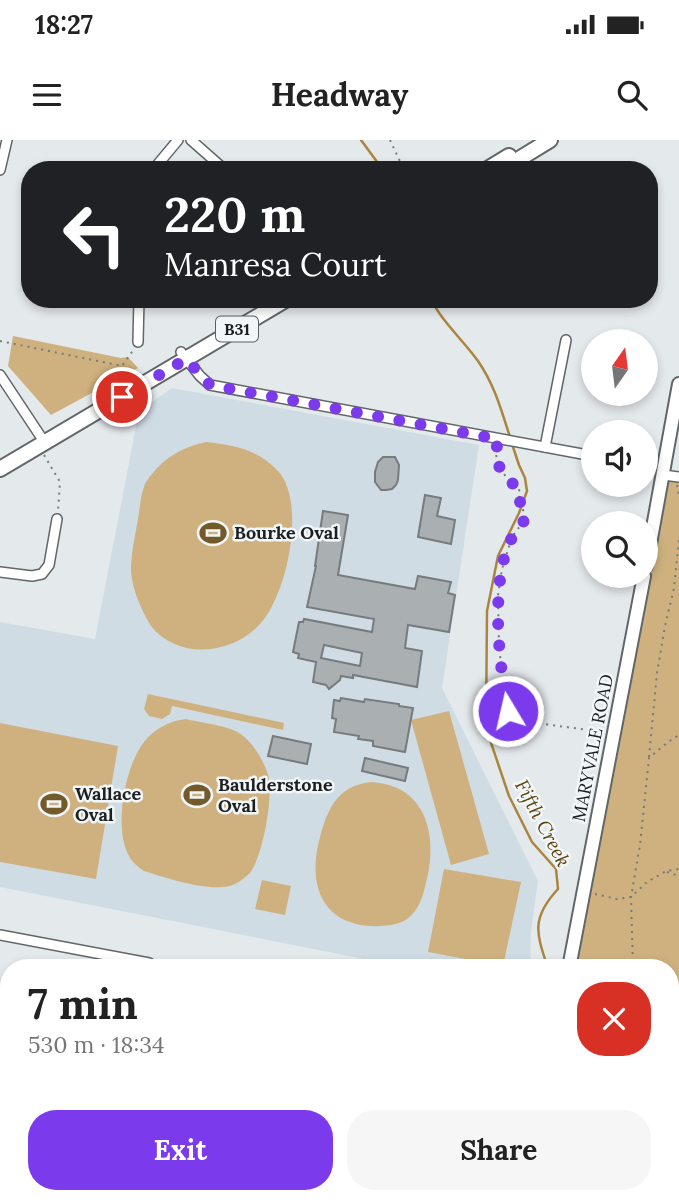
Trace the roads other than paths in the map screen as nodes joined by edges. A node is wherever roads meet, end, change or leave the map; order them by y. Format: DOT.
graph roads {
  1 [pos="7,140"];
  2 [pos="178,140"];
  3 [pos="191,140"];
  4 [pos="534,140"];
  5 [pos="550,140"];
  6 [pos="159,161"];
  7 [pos="215,161"];
  8 [pos="500,161"];
  9 [pos="516,161"];
  10 [pos="0,170"];
  11 [pos="139,308"];
  12 [pos="255,308"];
  13 [pos="271,308"];
  14 [pos="566,340"];
  15 [pos="138,342"];
  16 [pos="183,356"];
  17 [pos="0,375"];
  18 [pos="679,384"];
  19 [pos="41,441"];
  20 [pos="545,447"];
  21 [pos="581,454"];
  22 [pos="0,460"];
  23 [pos="0,469"];
  24 [pos="663,475"];
  25 [pos="679,477"];
  26 [pos="656,511"];
  27 [pos="57,519"];
  28 [pos="0,572"];
  29 [pos="642,588"];
  30 [pos="0,935"];
  31 [pos="123,959"];
  32 [pos="571,959"];
  1 -- 10 [label="street"];
  2 -- 6 [label="street"];
  3 -- 7 [label="street"];
  4 -- 8 [label="main road"];
  5 -- 9 [label="main road"];
  11 -- 15 [label="street"];
  12 -- 16 [label="main road, B31"];
  13 -- 16 [label="main road, B31"];
  14 -- 20 [label="street"];
  16 -- 19 [label="main road, B31"];
  16 -- 20 [label="street"];
  17 -- 19 [label="street"];
  18 -- 24 [label="main road"];
  19 -- 22 [label="main road, B31"];
  19 -- 23 [label="main road, B31"];
  20 -- 21 [label="street"];
  24 -- 25 [label="street"];
  24 -- 26 [label="main road"];
  27 -- 28 [label="street"];
  29 -- 32 [label="main road, MARYVALE ROAD"];
  30 -- 31 [label="street"];
}
